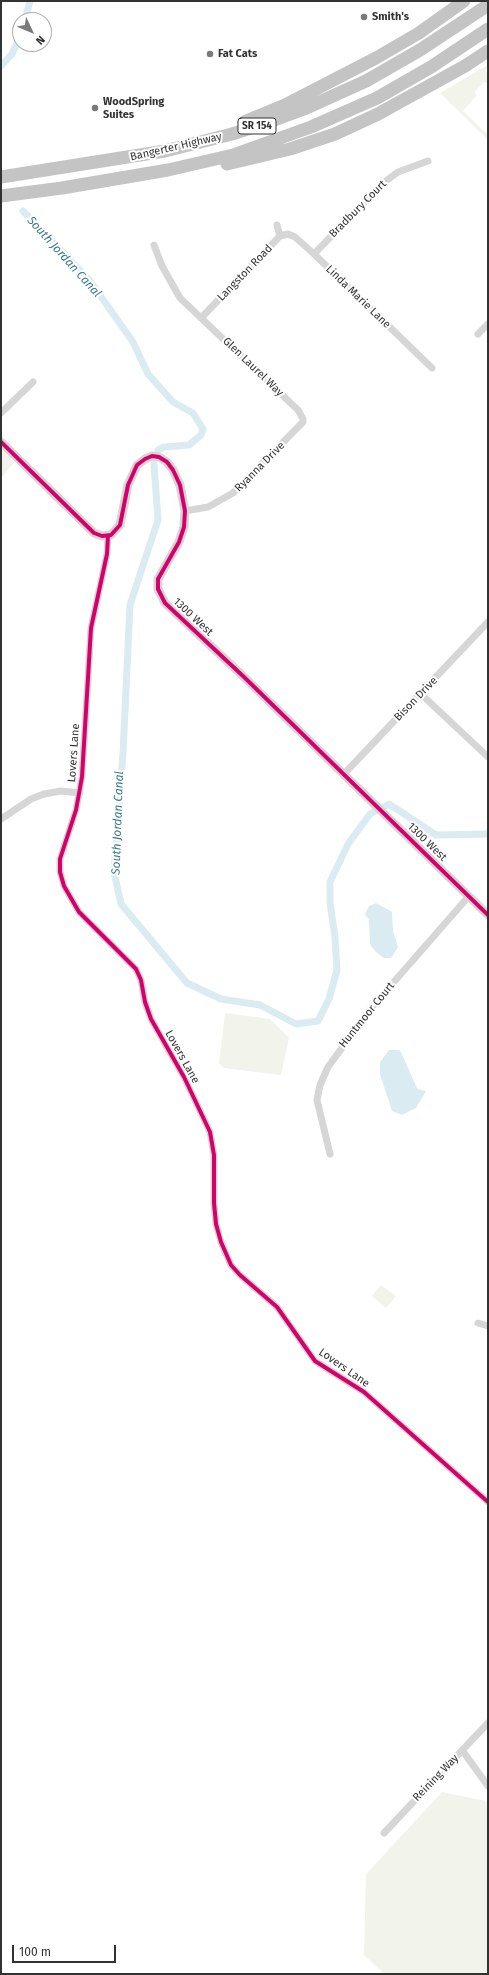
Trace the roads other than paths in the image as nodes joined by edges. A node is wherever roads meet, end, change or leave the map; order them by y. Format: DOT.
graph roads {
  1 [pos="464,1"];
  2 [pos="488,5"];
  3 [pos="488,29"];
  4 [pos="488,51"];
  5 [pos="165,151"];
  6 [pos="428,161"];
  7 [pos="1,177"];
  8 [pos="62,188"];
  9 [pos="1,196"];
  10 [pos="277,225"];
  11 [pos="280,236"];
  12 [pos="154,245"];
  13 [pos="314,254"];
  14 [pos="201,318"];
  15 [pos="488,324"];
  16 [pos="478,334"];
  17 [pos="432,368"];
  18 [pos="32,382"];
  19 [pos="1,413"];
  20 [pos="303,419"];
  21 [pos="1,442"];
  22 [pos="185,511"];
  23 [pos="108,536"];
  24 [pos="488,622"];
  25 [pos="421,694"];
  26 [pos="488,757"];
  27 [pos="344,774"];
  28 [pos="80,793"];
  29 [pos="1,819"];
  30 [pos="469,896"];
  31 [pos="488,915"];
  32 [pos="330,1154"];
  33 [pos="478,1323"];
  34 [pos="488,1326"];
  35 [pos="488,1502"];
  36 [pos="488,1723"];
  37 [pos="462,1750"];
  38 [pos="488,1786"];
  39 [pos="384,1833"];
  1 -- 5 [label="highway"];
  2 -- 5 [label="highway, Bangerter Highway / SR 154"];
  3 -- 8 [label="highway, Bangerter Highway / SR 154"];
  4 -- 8 [label="highway"];
  5 -- 7 [label="highway, Bangerter Highway / SR 154"];
  6 -- 13 [label="street, Bradbury Court"];
  8 -- 9 [label="highway, Bangerter Highway / SR 154"];
  10 -- 11 [label="street, Langston Road"];
  11 -- 13 [label="street, Linda Marie Lane"];
  11 -- 14 [label="street, Langston Road"];
  12 -- 14 [label="street, Glen Laurel Way"];
  13 -- 17 [label="street, Linda Marie Lane"];
  14 -- 20 [label="street, Glen Laurel Way"];
  15 -- 16 [label="street"];
  18 -- 19 [label="street"];
  20 -- 22 [label="street, Ryanna Drive"];
  21 -- 23 [label="street"];
  22 -- 23 [label="street, 1300 West"];
  22 -- 27 [label="street, 1300 West"];
  23 -- 28 [label="street, Lovers Lane"];
  24 -- 25 [label="street, Bison Drive"];
  25 -- 26 [label="street"];
  25 -- 27 [label="street, Bison Drive"];
  27 -- 30 [label="street, 1300 West"];
  28 -- 29 [label="street"];
  28 -- 35 [label="street, Lovers Lane"];
  30 -- 31 [label="street, 1300 West"];
  30 -- 32 [label="street, Huntmoor Court"];
  33 -- 34 [label="street"];
  36 -- 37 [label="street, Reining Way"];
  37 -- 38 [label="street"];
  37 -- 39 [label="street, Reining Way"];
}
